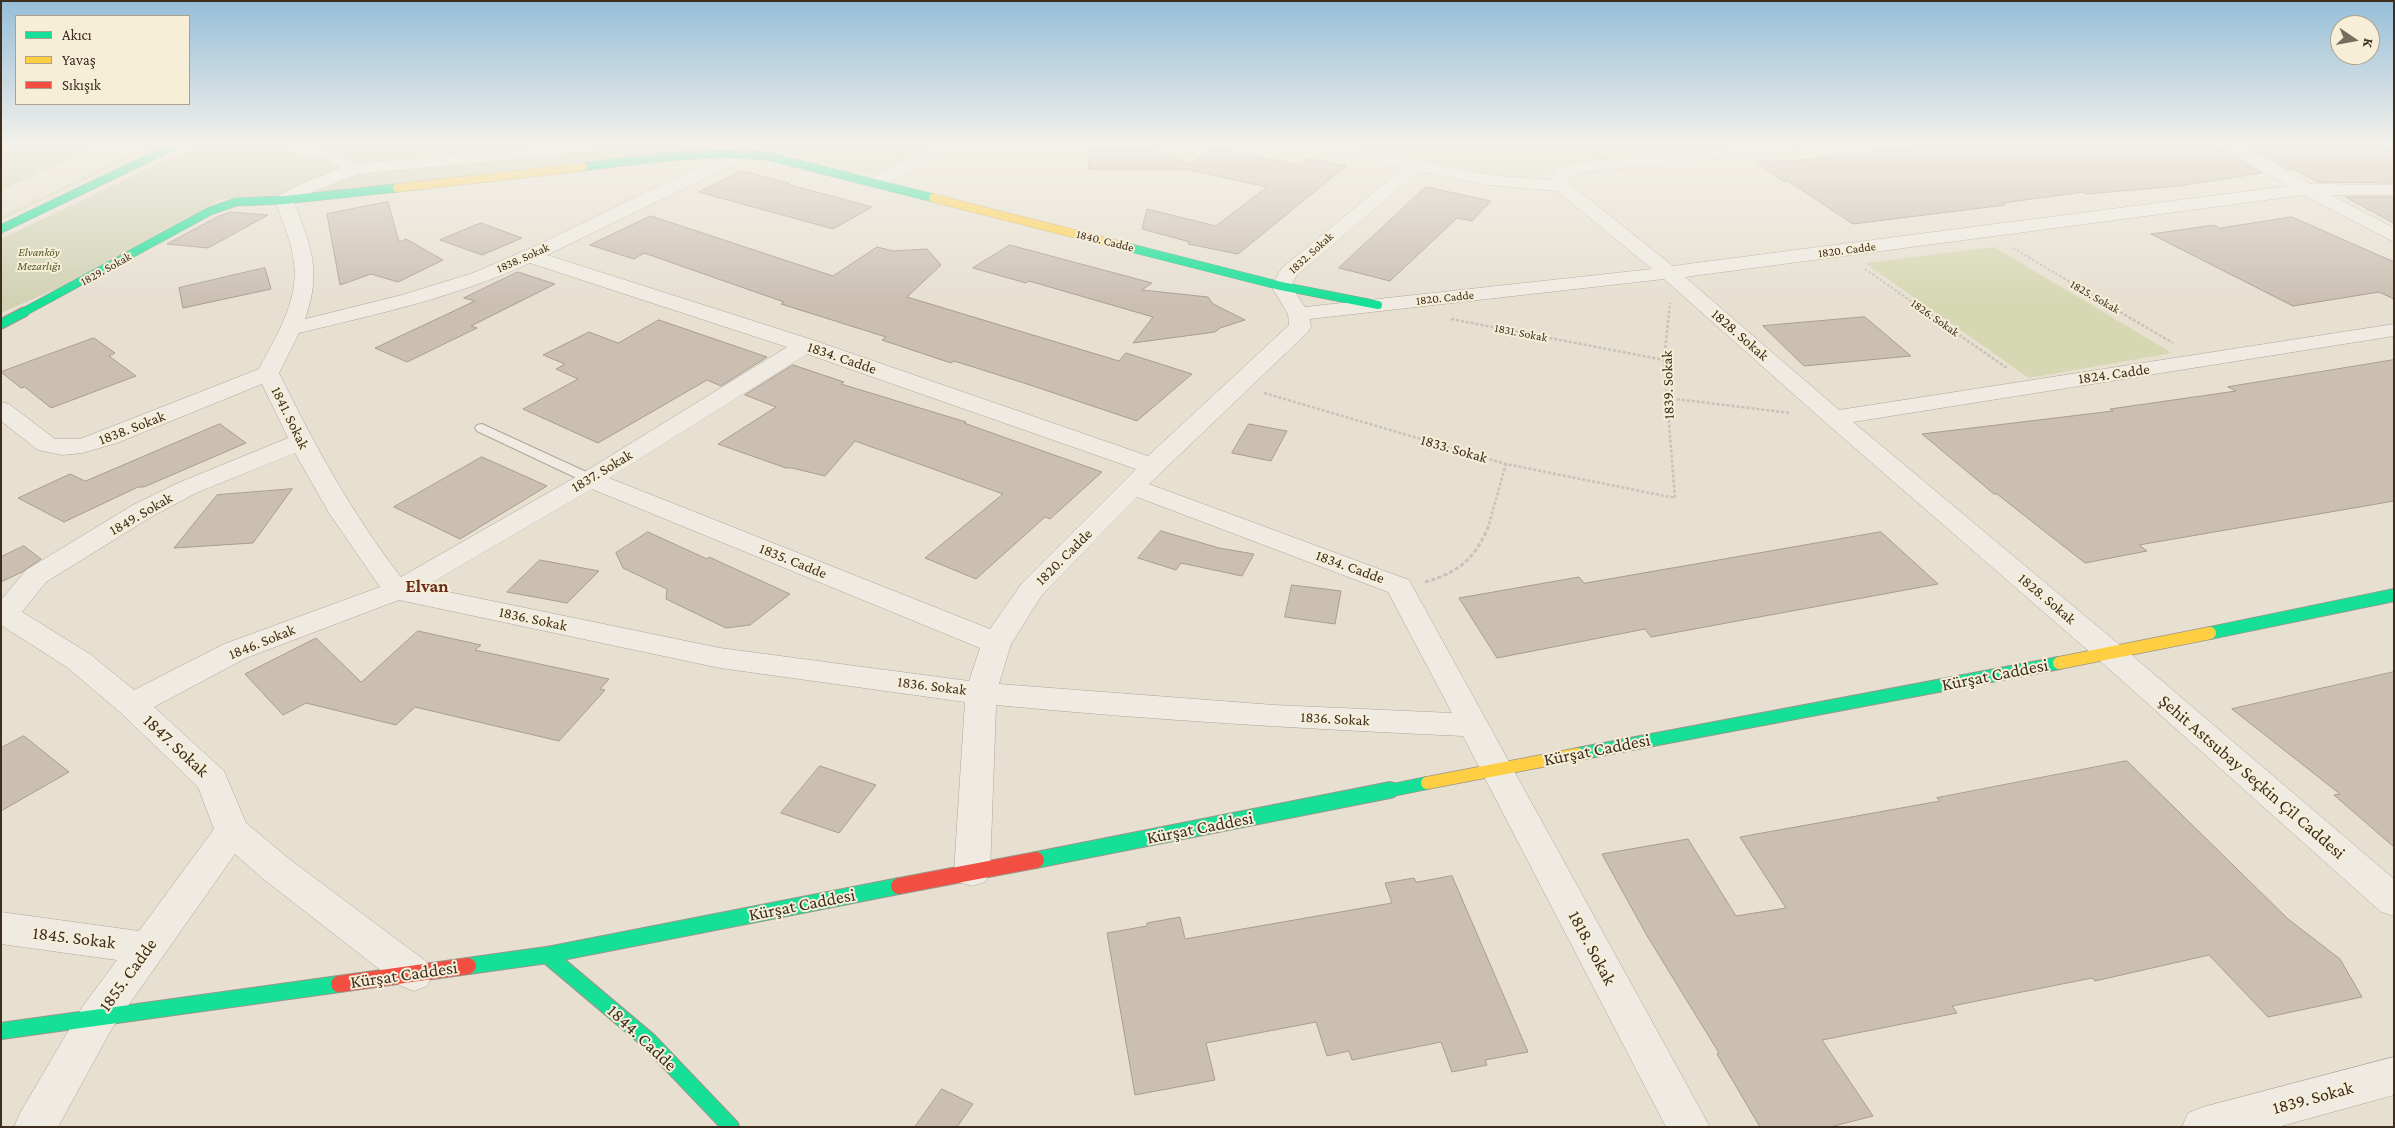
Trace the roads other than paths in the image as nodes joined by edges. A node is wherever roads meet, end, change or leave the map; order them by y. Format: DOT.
graph roads {
  1 [pos="68,197"];
  2 [pos="291,197"];
  3 [pos="315,197"];
  4 [pos="653,197"];
  5 [pos="930,197"];
  6 [pos="1378,197"];
  7 [pos="1575,197"];
  8 [pos="2249,197"];
  9 [pos="2320,197"];
  10 [pos="284,200"];
  11 [pos="210,211"];
  12 [pos="1,229"];
  13 [pos="2394,236"];
  14 [pos="530,256"];
  15 [pos="1669,273"];
  16 [pos="1281,286"];
  17 [pos="1378,305"];
  18 [pos="1299,314"];
  19 [pos="1,324"];
  20 [pos="290,329"];
  21 [pos="2394,330"];
  22 [pos="805,345"];
  23 [pos="268,372"];
  24 [pos="1,409"];
  25 [pos="1834,418"];
  26 [pos="482,428"];
  27 [pos="300,442"];
  28 [pos="1152,466"];
  29 [pos="590,479"];
  30 [pos="1134,487"];
  31 [pos="396,591"];
  32 [pos="2394,595"];
  33 [pos="3,614"];
  34 [pos="996,643"];
  35 [pos="2110,653"];
  36 [pos="981,693"];
  37 [pos="132,705"];
  38 [pos="1474,725"];
  39 [pos="1496,770"];
  40 [pos="232,831"];
  41 [pos="972,872"];
  42 [pos="2394,902"];
  43 [pos="1,928"];
  44 [pos="147,948"];
  45 [pos="547,956"];
  46 [pos="414,974"];
  47 [pos="97,1018"];
  48 [pos="1,1031"];
  49 [pos="2394,1076"];
  50 [pos="35,1127"];
  51 [pos="731,1127"];
  52 [pos="1689,1127"];
  53 [pos="2203,1127"];
  1 -- 12 [label="street"];
  2 -- 10 [label="street"];
  3 -- 10 [label="street, 1840. Cadde"];
  4 -- 14 [label="street, 1838. Sokak"];
  5 -- 16 [label="street, 1840. Cadde"];
  6 -- 16 [label="street, 1832. Sokak"];
  7 -- 15 [label="street, 1828. Sokak"];
  8 -- 15 [label="street, 1820. Cadde"];
  9 -- 13 [label="street"];
  10 -- 11 [label="street, 1840. Cadde"];
  10 -- 20 [label="street, 1841. Sokak"];
  11 -- 19 [label="street, 1829. Sokak"];
  14 -- 20 [label="street, 1838. Sokak"];
  14 -- 22 [label="street, 1834. Cadde"];
  15 -- 17 [label="street, 1820. Cadde"];
  15 -- 25 [label="street, 1828. Sokak"];
  16 -- 17 [label="street, 1840. Cadde"];
  16 -- 18 [label="street"];
  17 -- 18 [label="street, 1820. Cadde"];
  18 -- 28 [label="street, 1820. Cadde"];
  20 -- 23 [label="street, 1841. Sokak"];
  21 -- 25 [label="street, 1824. Cadde"];
  22 -- 28 [label="street, 1834. Cadde"];
  22 -- 29 [label="street, 1837. Sokak"];
  23 -- 24 [label="street, 1838. Sokak"];
  23 -- 27 [label="street, 1841. Sokak"];
  25 -- 35 [label="street, 1828. Sokak"];
  26 -- 29 [label="lane"];
  27 -- 31 [label="street, 1841. Sokak"];
  27 -- 33 [label="street, 1849. Sokak"];
  28 -- 30 [label="street, 1820. Cadde"];
  29 -- 31 [label="street, 1837. Sokak"];
  29 -- 34 [label="street, 1835. Cadde"];
  30 -- 34 [label="street, 1820. Cadde"];
  30 -- 38 [label="street, 1834. Cadde"];
  31 -- 36 [label="street, 1836. Sokak"];
  31 -- 37 [label="street, 1846. Sokak"];
  32 -- 35 [label="street, Kürşat Caddesi"];
  33 -- 37 [label="street, 1847. Sokak"];
  34 -- 36 [label="street, 1820. Cadde"];
  35 -- 39 [label="street, Kürşat Caddesi"];
  35 -- 42 [label="street, Şehit Astsubay Seçkin Çil Caddesi"];
  36 -- 38 [label="street, 1836. Sokak"];
  36 -- 41 [label="street, 1820. Cadde"];
  37 -- 40 [label="street, 1847. Sokak"];
  38 -- 39 [label="street, 1834. Cadde"];
  39 -- 41 [label="street, Kürşat Caddesi"];
  39 -- 52 [label="street, 1818. Sokak"];
  40 -- 44 [label="street, 1855. Cadde"];
  40 -- 46 [label="street, 1847. Sokak"];
  41 -- 45 [label="street, Kürşat Caddesi"];
  43 -- 44 [label="street, 1845. Sokak"];
  44 -- 47 [label="street, 1855. Cadde"];
  45 -- 46 [label="street, Kürşat Caddesi"];
  45 -- 51 [label="street, 1844. Cadde"];
  46 -- 47 [label="street, Kürşat Caddesi"];
  47 -- 48 [label="street, Kürşat Caddesi"];
  47 -- 50 [label="street, 1855. Cadde"];
  49 -- 53 [label="street, 1839. Sokak"];
}
